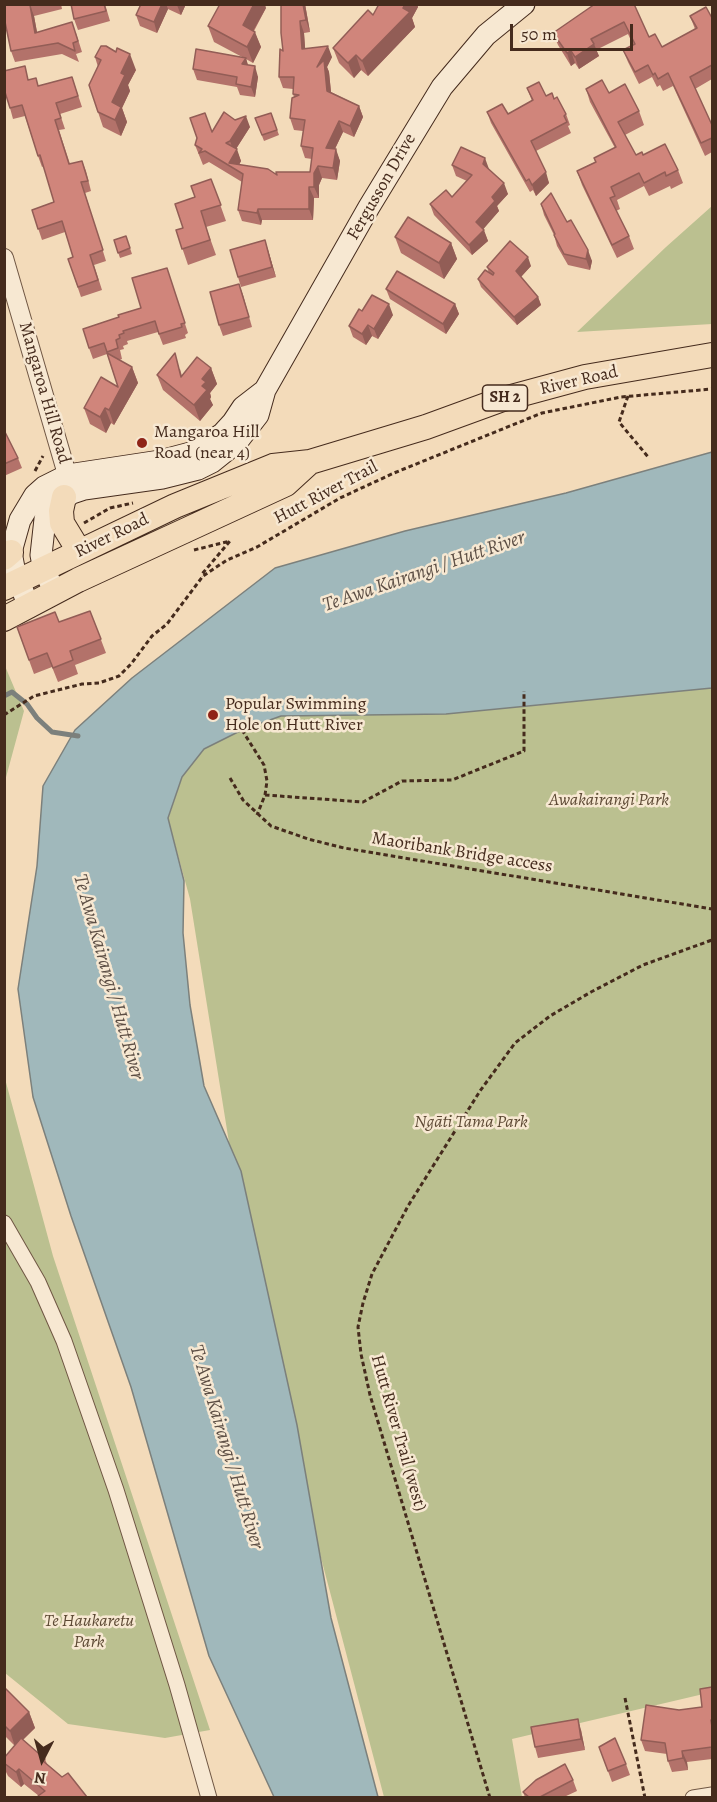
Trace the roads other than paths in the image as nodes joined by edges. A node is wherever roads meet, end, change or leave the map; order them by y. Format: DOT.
graph roads {
  1 [pos="524,4"];
  2 [pos="4,258"];
  3 [pos="712,355"];
  4 [pos="310,462"];
  5 [pos="68,488"];
  6 [pos="79,551"];
  7 [pos="8,555"];
  8 [pos="44,570"];
  9 [pos="11,585"];
  10 [pos="55,592"];
  11 [pos="29,607"];
  12 [pos="4,619"];
  13 [pos="4,1223"];
  14 [pos="712,1795"];
  15 [pos="209,1797"];
  16 [pos="693,1797"];
  1 -- 5 [label="main road, Fergusson Drive"];
  2 -- 5 [label="street, Mangaroa Hill Road"];
  3 -- 4 [label="highway, River Road / SH 2"];
  4 -- 6 [label="highway, River Road / SH 2"];
  4 -- 10 [label="highway, River Road / SH 2"];
  5 -- 6 [label="highway"];
  5 -- 7 [label="main road, Fergusson Drive"];
  5 -- 8 [label="main road"];
  6 -- 8 [label="highway, River Road / SH 2"];
  7 -- 9 [label="main road, Fergusson Drive"];
  8 -- 9 [label="highway, River Road / SH 2"];
  8 -- 10 [label="main road"];
  9 -- 11 [label="main road, Fergusson Drive"];
  10 -- 11 [label="highway, SH 2"];
  11 -- 12 [label="highway, SH 2"];
  13 -- 15 [label="street"];
  14 -- 16 [label="street"];
}
